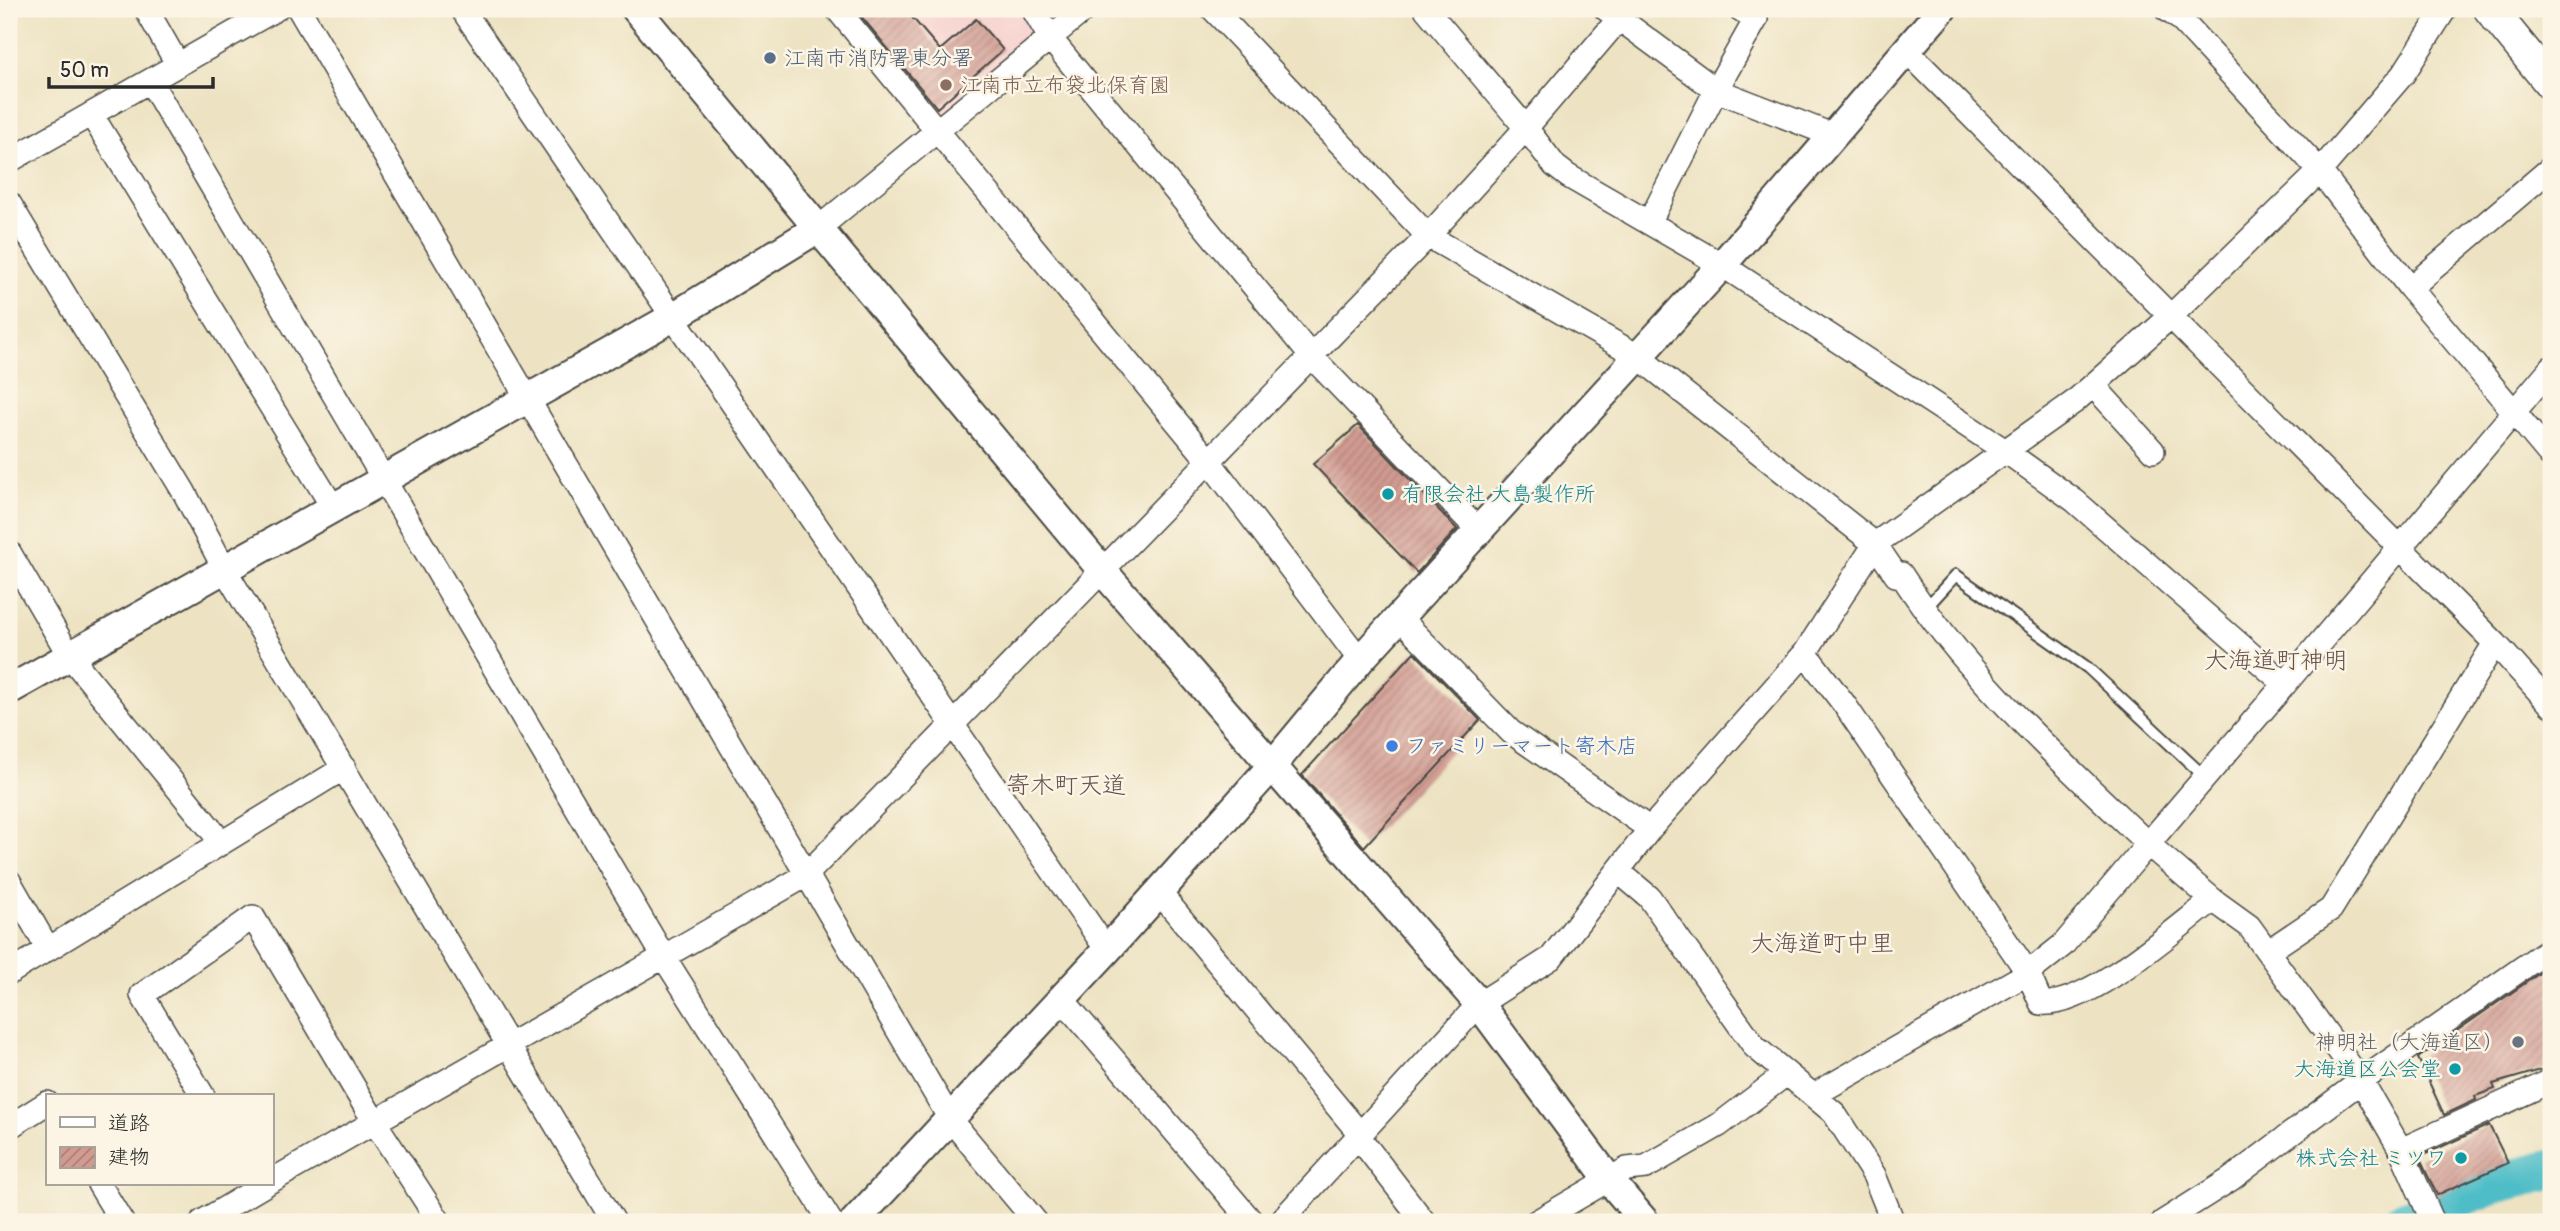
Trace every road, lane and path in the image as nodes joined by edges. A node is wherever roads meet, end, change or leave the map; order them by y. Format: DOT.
graph roads {
  1 [pos="146,9"];
  2 [pos="276,9"];
  3 [pos="299,9"];
  4 [pos="462,9"];
  5 [pos="636,9"];
  6 [pos="837,9"];
  7 [pos="1033,9"];
  8 [pos="1085,9"];
  9 [pos="1213,9"];
  10 [pos="1426,9"];
  11 [pos="1740,9"];
  12 [pos="1942,9"];
  13 [pos="2445,9"];
  14 [pos="2490,9"];
  15 [pos="2178,12"];
  16 [pos="1612,15"];
  17 [pos="1050,38"];
  18 [pos="1908,52"];
  19 [pos="178,65"];
  20 [pos="150,81"];
  21 [pos="2551,84"];
  22 [pos="1716,90"];
  23 [pos="91,114"];
  24 [pos="1526,128"];
  25 [pos="937,132"];
  26 [pos="1832,135"];
  27 [pos="9,161"];
  28 [pos="2551,168"];
  29 [pos="2319,171"];
  30 [pos="9,203"];
  31 [pos="1649,223"];
  32 [pos="820,227"];
  33 [pos="1428,236"];
  34 [pos="1722,265"];
  35 [pos="2410,288"];
  36 [pos="673,317"];
  37 [pos="2170,317"];
  38 [pos="1636,355"];
  39 [pos="1311,356"];
  40 [pos="2551,368"];
  41 [pos="2093,385"];
  42 [pos="526,400"];
  43 [pos="2512,413"];
  44 [pos="2004,450"];
  45 [pos="2153,451"];
  46 [pos="2551,456"];
  47 [pos="1209,461"];
  48 [pos="384,481"];
  49 [pos="334,509"];
  50 [pos="1480,532"];
  51 [pos="1875,544"];
  52 [pos="2400,547"];
  53 [pos="9,552"];
  54 [pos="1101,569"];
  55 [pos="225,570"];
  56 [pos="1924,610"];
  57 [pos="1400,618"];
  58 [pos="2495,643"];
  59 [pos="1805,653"];
  60 [pos="69,655"];
  61 [pos="1360,660"];
  62 [pos="2285,684"];
  63 [pos="9,690"];
  64 [pos="2551,705"];
  65 [pos="953,724"];
  66 [pos="1271,767"];
  67 [pos="344,768"];
  68 [pos="2204,776"];
  69 [pos="1650,830"];
  70 [pos="222,842"];
  71 [pos="2148,844"];
  72 [pos="1618,871"];
  73 [pos="805,876"];
  74 [pos="9,881"];
  75 [pos="1159,892"];
  76 [pos="2213,900"];
  77 [pos="2551,948"];
  78 [pos="48,949"];
  79 [pos="1107,950"];
  80 [pos="2270,950"];
  81 [pos="665,959"];
  82 [pos="9,973"];
  83 [pos="2028,973"];
  84 [pos="1062,999"];
  85 [pos="1479,1004"];
  86 [pos="508,1044"];
  87 [pos="1786,1074"];
  88 [pos="2361,1081"];
  89 [pos="2551,1081"];
  90 [pos="202,1094"];
  91 [pos="1814,1095"];
  92 [pos="46,1104"];
  93 [pos="950,1119"];
  94 [pos="374,1121"];
  95 [pos="9,1127"];
  96 [pos="1359,1135"];
  97 [pos="2401,1150"];
  98 [pos="273,1178"];
  99 [pos="1610,1181"];
  100 [pos="100,1186"];
  101 [pos="260,1186"];
  102 [pos="122,1222"];
  103 [pos="202,1222"];
  104 [pos="435,1222"];
  105 [pos="614,1222"];
  106 [pos="831,1222"];
  107 [pos="854,1222"];
  108 [pos="1036,1222"];
  109 [pos="1252,1222"];
  110 [pos="1280,1222"];
  111 [pos="1424,1222"];
  112 [pos="1536,1222"];
  113 [pos="1644,1222"];
  114 [pos="1893,1222"];
  115 [pos="2163,1222"];
  116 [pos="2433,1222"];
  1 -- 19 [label="street"];
  2 -- 19 [label="street"];
  3 -- 42 [label="street"];
  4 -- 36 [label="street"];
  5 -- 32 [label="street"];
  6 -- 25 [label="street"];
  7 -- 17 [label="street"];
  8 -- 17 [label="street"];
  9 -- 33 [label="street"];
  10 -- 24 [label="street"];
  11 -- 22 [label="street"];
  12 -- 18 [label="street"];
  13 -- 29 [label="street"];
  14 -- 21 [label="main road"];
  15 -- 29 [label="street"];
  16 -- 22 [label="street"];
  16 -- 24 [label="street"];
  17 -- 25 [label="street"];
  17 -- 39 [label="street"];
  18 -- 26 [label="street"];
  18 -- 37 [label="street"];
  19 -- 20 [label="street"];
  20 -- 23 [label="street"];
  20 -- 48 [label="street"];
  22 -- 26 [label="street"];
  22 -- 31 [label="street"];
  23 -- 27 [label="street"];
  23 -- 49 [label="street"];
  24 -- 31 [label="street"];
  24 -- 33 [label="street"];
  25 -- 32 [label="street"];
  25 -- 47 [label="street"];
  26 -- 34 [label="street"];
  28 -- 35 [label="street"];
  29 -- 35 [label="street"];
  29 -- 37 [label="street"];
  30 -- 55 [label="street"];
  31 -- 34 [label="street"];
  32 -- 36 [label="street"];
  32 -- 54 [label="street"];
  33 -- 38 [label="street"];
  33 -- 39 [label="street"];
  34 -- 38 [label="street"];
  34 -- 44 [label="street"];
  35 -- 43 [label="street"];
  36 -- 42 [label="street"];
  36 -- 65 [label="street"];
  37 -- 41 [label="street"];
  37 -- 52 [label="street"];
  38 -- 50 [label="street"];
  38 -- 51 [label="street"];
  39 -- 47 [label="street"];
  39 -- 50 [label="street"];
  40 -- 43 [label="street"];
  41 -- 44 [label="street"];
  41 -- 45 [label="street"];
  42 -- 48 [label="street"];
  42 -- 73 [label="street"];
  43 -- 46 [label="street"];
  43 -- 52 [label="street"];
  44 -- 51 [label="street"];
  44 -- 62 [label="street"];
  47 -- 54 [label="street"];
  47 -- 61 [label="street"];
  48 -- 49 [label="street"];
  48 -- 81 [label="street"];
  49 -- 55 [label="street"];
  50 -- 57 [label="street"];
  51 -- 56 [label="street"];
  51 -- 59 [label="street"];
  52 -- 58 [label="street"];
  52 -- 62 [label="street"];
  53 -- 60 [label="street"];
  54 -- 65 [label="street"];
  54 -- 66 [label="street"];
  55 -- 60 [label="street"];
  55 -- 67 [label="street"];
  56 -- 68 [label="lane"];
  56 -- 71 [label="street"];
  57 -- 61 [label="street"];
  57 -- 69 [label="street"];
  58 -- 64 [label="street"];
  58 -- 80 [label="street"];
  59 -- 69 [label="street"];
  59 -- 83 [label="street"];
  60 -- 63 [label="street"];
  60 -- 70 [label="street"];
  61 -- 66 [label="street"];
  62 -- 68 [label="street"];
  65 -- 73 [label="street"];
  65 -- 79 [label="street"];
  66 -- 75 [label="street"];
  66 -- 85 [label="street"];
  67 -- 70 [label="street"];
  67 -- 86 [label="street"];
  68 -- 71 [label="street"];
  69 -- 72 [label="street"];
  70 -- 78 [label="street"];
  71 -- 76 [label="street"];
  71 -- 83 [label="street"];
  72 -- 85 [label="street"];
  72 -- 87 [label="street"];
  73 -- 81 [label="street"];
  73 -- 93 [label="street"];
  74 -- 78 [label="street"];
  75 -- 79 [label="street"];
  75 -- 96 [label="street"];
  76 -- 80 [label="street"];
  76 -- 83 [label="street"];
  77 -- 88 [label="street"];
  78 -- 82 [label="street"];
  79 -- 84 [label="street"];
  80 -- 88 [label="street"];
  81 -- 86 [label="street"];
  81 -- 106 [label="street"];
  83 -- 91 [label="street"];
  84 -- 93 [label="street"];
  84 -- 109 [label="street"];
  85 -- 96 [label="street"];
  85 -- 99 [label="street"];
  86 -- 94 [label="street"];
  86 -- 105 [label="street"];
  87 -- 91 [label="street"];
  87 -- 99 [label="street"];
  88 -- 97 [label="street"];
  88 -- 115 [label="street"];
  89 -- 97 [label="street"];
  90 -- 94 [label="street"];
  91 -- 114 [label="street"];
  92 -- 95 [label="street"];
  93 -- 107 [label="street"];
  93 -- 108 [label="street"];
  94 -- 98 [label="street"];
  94 -- 104 [label="street"];
  96 -- 110 [label="street"];
  96 -- 111 [label="street"];
  97 -- 116 [label="street"];
  99 -- 112 [label="street"];
  99 -- 113 [label="street"];
  100 -- 102 [label="street"];
  101 -- 103 [label="street"];
}
